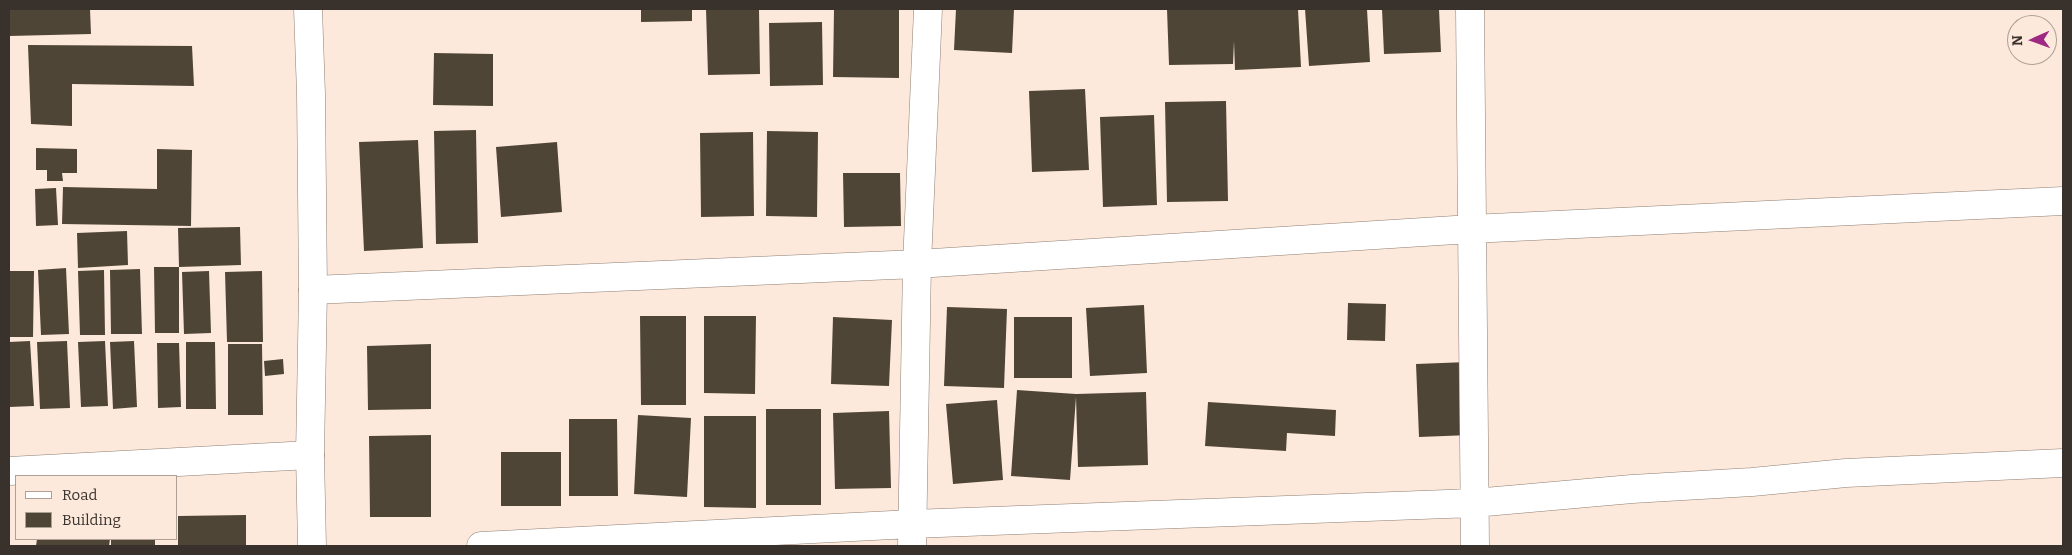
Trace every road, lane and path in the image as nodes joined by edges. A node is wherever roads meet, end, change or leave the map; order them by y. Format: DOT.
graph roads {
  1 [pos="308,9"];
  2 [pos="928,9"];
  3 [pos="1470,9"];
  4 [pos="2063,201"];
  5 [pos="1471,229"];
  6 [pos="917,264"];
  7 [pos="313,290"];
  8 [pos="310,455"];
  9 [pos="2063,463"];
  10 [pos="9,471"];
  11 [pos="1474,503"];
  12 [pos="912,535"];
  13 [pos="312,546"];
  14 [pos="481,546"];
  15 [pos="1475,546"];
  1 -- 7 [label="street"];
  2 -- 6 [label="street"];
  3 -- 5 [label="street"];
  4 -- 5 [label="street"];
  5 -- 6 [label="street"];
  5 -- 11 [label="street"];
  6 -- 7 [label="street"];
  6 -- 12 [label="street"];
  7 -- 8 [label="street"];
  8 -- 10 [label="street"];
  8 -- 13 [label="street"];
  9 -- 11 [label="street"];
  11 -- 12 [label="street"];
  11 -- 15 [label="street"];
  12 -- 14 [label="street"];
}
